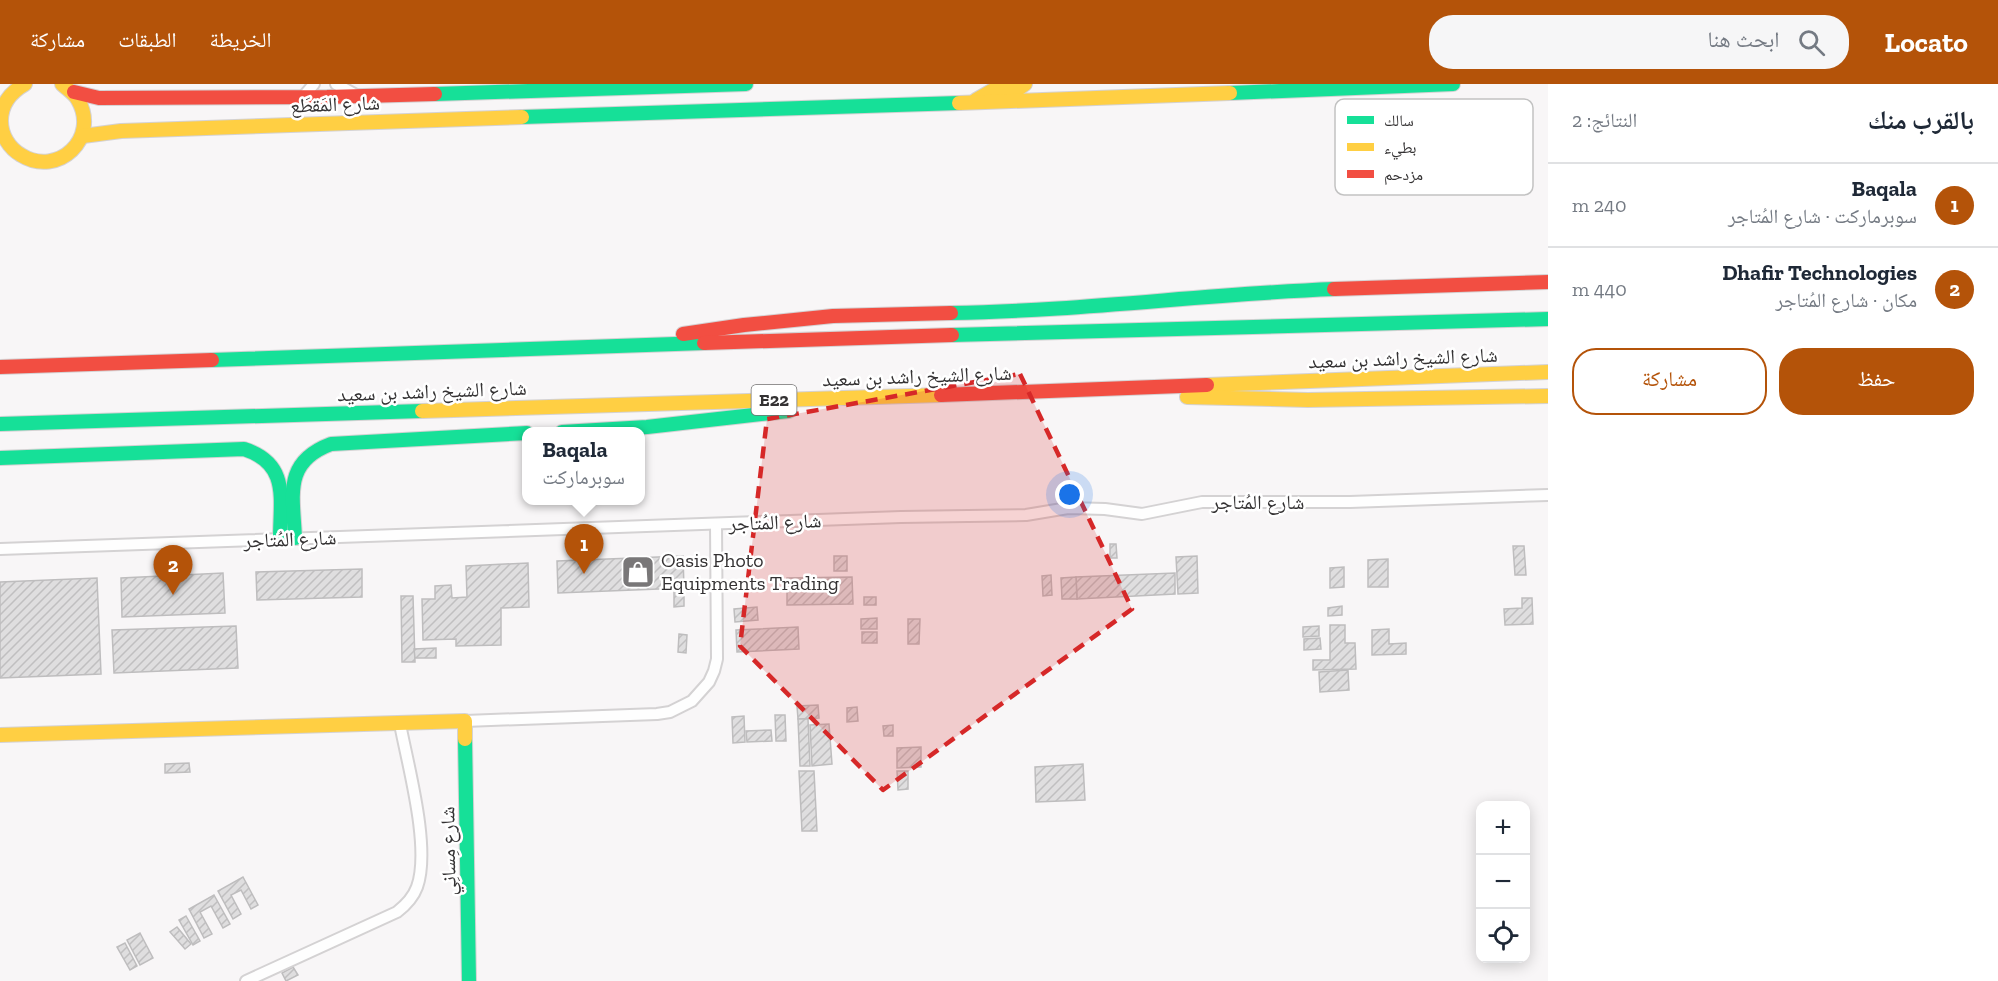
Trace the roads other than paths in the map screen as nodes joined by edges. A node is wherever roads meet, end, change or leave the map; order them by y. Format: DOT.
graph roads {
  1 [pos="314,84"];
  2 [pos="336,84"];
  3 [pos="737,84"];
  4 [pos="746,84"];
  5 [pos="1025,84"];
  6 [pos="1453,84"];
  7 [pos="22,85"];
  8 [pos="703,85"];
  9 [pos="68,88"];
  10 [pos="359,96"];
  11 [pos="4,98"];
  12 [pos="302,98"];
  13 [pos="973,101"];
  14 [pos="537,116"];
  15 [pos="83,135"];
  16 [pos="5,145"];
  17 [pos="1548,282"];
  18 [pos="1548,319"];
  19 [pos="624,346"];
  20 [pos="0,367"];
  21 [pos="1548,372"];
  22 [pos="977,393"];
  23 [pos="934,395"];
  24 [pos="1548,396"];
  25 [pos="0,424"];
  26 [pos="645,427"];
  27 [pos="522,433"];
  28 [pos="0,458"];
  29 [pos="1548,495"];
  30 [pos="716,524"];
  31 [pos="295,538"];
  32 [pos="280,539"];
  33 [pos="0,549"];
  34 [pos="465,721"];
  35 [pos="400,724"];
  36 [pos="0,735"];
  37 [pos="469,980"];
  38 [pos="246,981"];
  1 -- 12 [label="street"];
  2 -- 10 [label="street"];
  3 -- 4 [label="main road, شارع المَقطَع"];
  3 -- 8 [label="main road, شارع المَقطَع"];
  5 -- 13 [label="main road"];
  6 -- 13 [label="main road, شارع المَقطَع"];
  7 -- 11 [label="main road"];
  8 -- 10 [label="main road, شارع المَقطَع"];
  8 -- 14 [label="main road"];
  9 -- 12 [label="main road, شارع المَقطَع"];
  9 -- 15 [label="main road"];
  10 -- 12 [label="main road, شارع المَقطَع"];
  11 -- 16 [label="main road"];
  13 -- 14 [label="main road, شارع المَقطَع"];
  14 -- 15 [label="main road, شارع المَقطَع"];
  15 -- 16 [label="main road"];
  17 -- 19 [label="main road"];
  18 -- 19 [label="main road, شارع الشيخ راشد بن سعيد"];
  19 -- 20 [label="main road, شارع الشيخ راشد بن سعيد"];
  21 -- 22 [label="main road, شارع الشيخ راشد بن سعيد / E22"];
  22 -- 23 [label="main road, شارع الشيخ راشد بن سعيد / E22"];
  22 -- 24 [label="main road"];
  23 -- 25 [label="main road, شارع الشيخ راشد بن سعيد / E22"];
  23 -- 26 [label="main road"];
  27 -- 31 [label="main road"];
  28 -- 32 [label="main road"];
  29 -- 30 [label="street, شارع المُتاجر"];
  30 -- 31 [label="street, شارع المُتاجر"];
  30 -- 34 [label="street"];
  31 -- 32 [label="street, شارع المُتاجر"];
  32 -- 33 [label="street, شارع المُتاجر"];
  34 -- 35 [label="main road"];
  34 -- 37 [label="main road, شارع مِسانِي"];
  35 -- 36 [label="main road"];
  35 -- 38 [label="street"];
}
